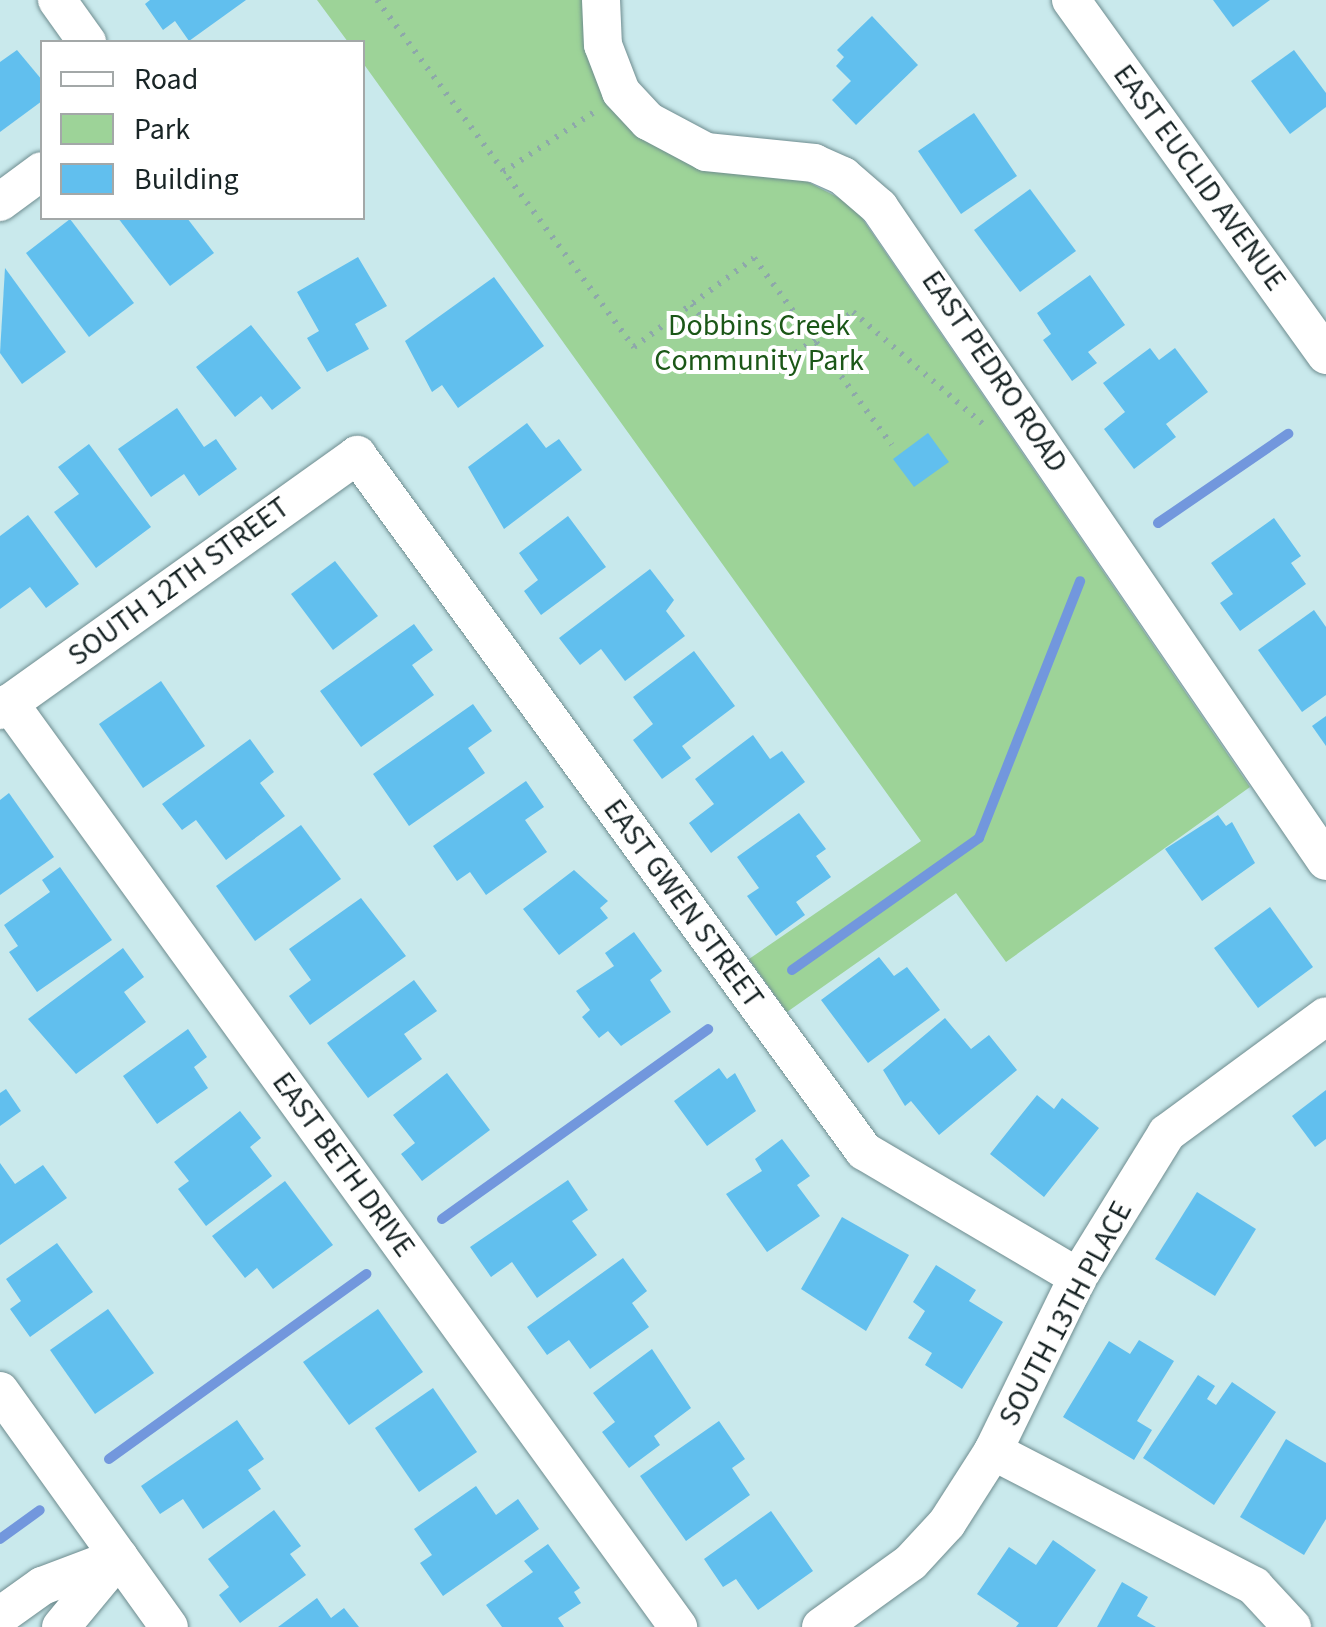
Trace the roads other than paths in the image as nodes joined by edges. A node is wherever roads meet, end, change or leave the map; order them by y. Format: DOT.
graph roads {
  1 [pos="57,0"];
  2 [pos="601,0"];
  3 [pos="1071,0"];
  4 [pos="86,40"];
  5 [pos="40,172"];
  6 [pos="0,202"];
  7 [pos="1326,355"];
  8 [pos="357,455"];
  9 [pos="4,706"];
  10 [pos="1326,862"];
  11 [pos="1326,1016"];
  12 [pos="1078,1277"];
  13 [pos="0,1391"];
  14 [pos="993,1451"];
  15 [pos="119,1557"];
  16 [pos="4,1619"];
  17 [pos="61,1627"];
  18 [pos="169,1627"];
  19 [pos="678,1627"];
  20 [pos="821,1627"];
  21 [pos="1292,1627"];
  1 -- 4 [label="street"];
  2 -- 10 [label="street, EAST PEDRO ROAD"];
  3 -- 7 [label="street, EAST EUCLID AVENUE"];
  5 -- 6 [label="street"];
  8 -- 9 [label="street, SOUTH 12TH STREET"];
  8 -- 12 [label="street, EAST GWEN STREET"];
  9 -- 19 [label="street, EAST BETH DRIVE"];
  11 -- 12 [label="street, SOUTH 13TH PLACE"];
  12 -- 14 [label="street, SOUTH 13TH PLACE"];
  13 -- 15 [label="street"];
  14 -- 20 [label="street, SOUTH 13TH PLACE"];
  14 -- 21 [label="street"];
  15 -- 16 [label="street"];
  15 -- 17 [label="street"];
  15 -- 18 [label="street"];
}
